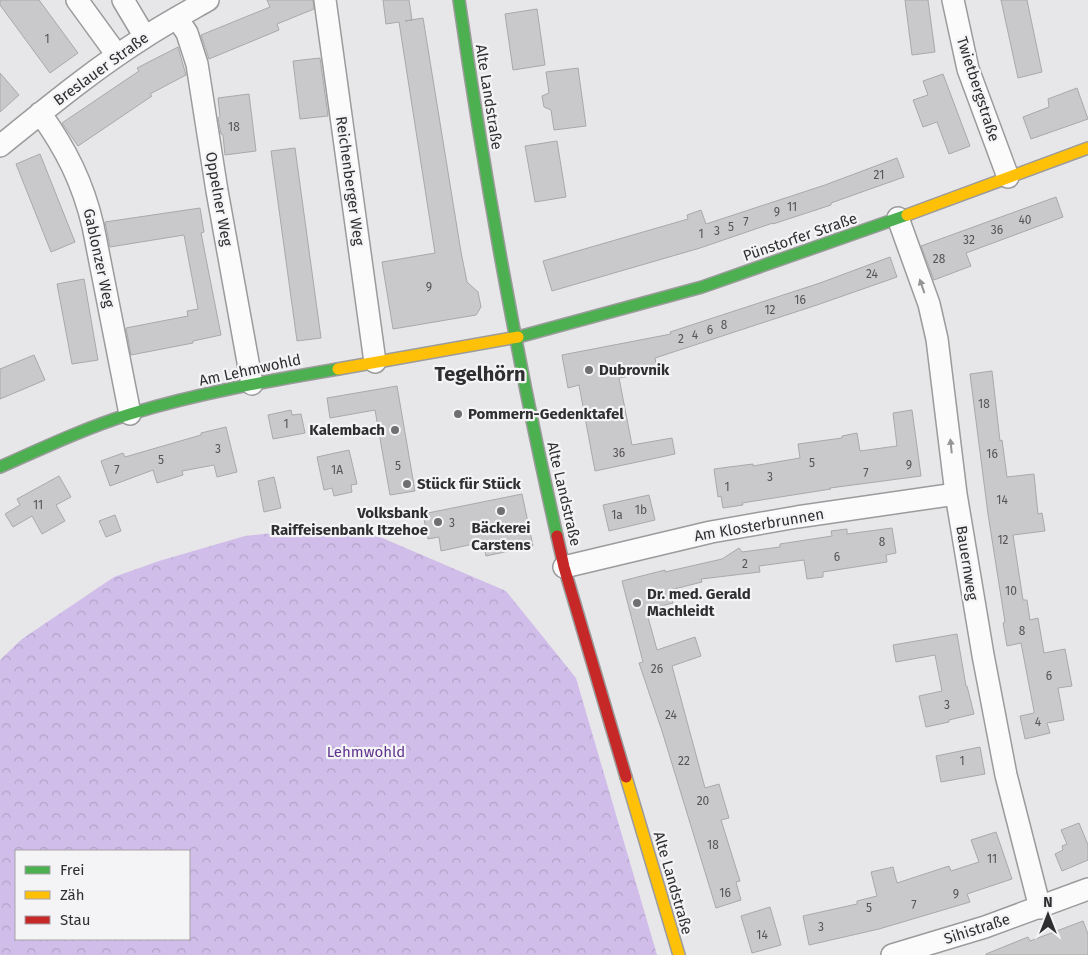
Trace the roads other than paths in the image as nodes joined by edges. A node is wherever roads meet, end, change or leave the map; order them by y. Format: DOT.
graph roads {
  1 [pos="77,0"];
  2 [pos="123,0"];
  3 [pos="208,0"];
  4 [pos="325,0"];
  5 [pos="460,0"];
  6 [pos="953,0"];
  7 [pos="177,18"];
  8 [pos="145,36"];
  9 [pos="117,56"];
  10 [pos="40,113"];
  11 [pos="0,146"];
  12 [pos="1088,148"];
  13 [pos="1008,178"];
  14 [pos="898,218"];
  15 [pos="516,338"];
  16 [pos="375,362"];
  17 [pos="252,384"];
  18 [pos="130,414"];
  19 [pos="0,467"];
  20 [pos="956,494"];
  21 [pos="564,567"];
  22 [pos="1088,889"];
  23 [pos="1040,908"];
  24 [pos="679,955"];
  25 [pos="892,955"];
  1 -- 9 [label="street"];
  2 -- 8 [label="street"];
  3 -- 7 [label="street, Breslauer Straße"];
  4 -- 16 [label="street, Reichenberger Weg"];
  5 -- 15 [label="street, Alte Landstraße"];
  6 -- 13 [label="street, Twietbergstraße"];
  7 -- 8 [label="street, Breslauer Straße"];
  7 -- 17 [label="street, Oppelner Weg"];
  8 -- 9 [label="street, Breslauer Straße"];
  9 -- 10 [label="street, Breslauer Straße"];
  10 -- 11 [label="street, Breslauer Straße"];
  10 -- 18 [label="street, Gablonzer Weg"];
  12 -- 13 [label="street, Pünstorfer Straße"];
  13 -- 14 [label="street, Pünstorfer Straße"];
  14 -- 15 [label="street, Pünstorfer Straße"];
  20 -- 14 [label="street, Bauernweg, one-way"];
  15 -- 16 [label="street, Am Lehmwohld"];
  15 -- 21 [label="street, Alte Landstraße"];
  16 -- 17 [label="street, Am Lehmwohld"];
  17 -- 18 [label="street, Am Lehmwohld"];
  18 -- 19 [label="street, Am Lehmwohld"];
  20 -- 21 [label="street, Am Klosterbrunnen"];
  20 -- 23 [label="street, Bauernweg"];
  21 -- 24 [label="street, Alte Landstraße"];
  22 -- 23 [label="street, Sihistraße"];
  23 -- 25 [label="street, Sihistraße"];
}
